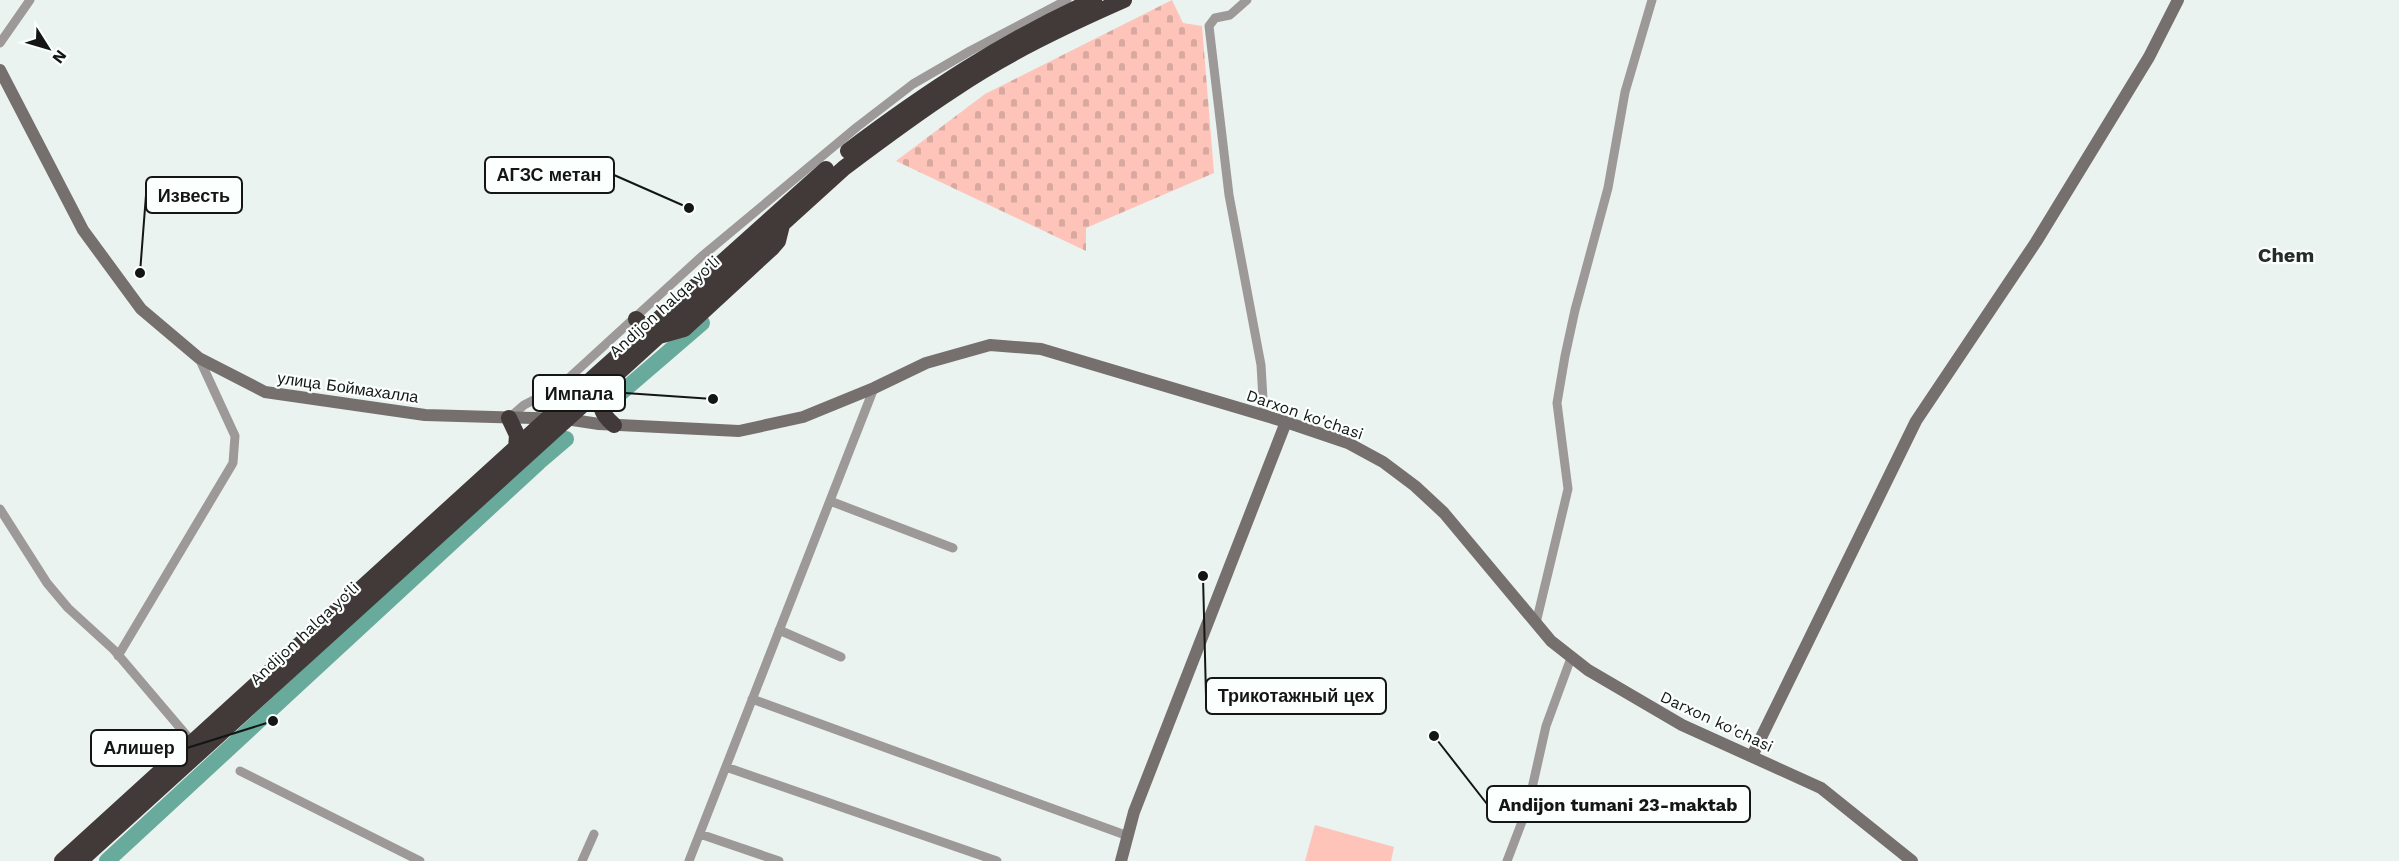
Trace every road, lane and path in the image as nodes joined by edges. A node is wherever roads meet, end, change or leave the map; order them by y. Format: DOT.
graph roads {
  1 [pos="30,0"];
  2 [pos="1067,0"];
  3 [pos="1095,0"];
  4 [pos="1124,0"];
  5 [pos="1247,0"];
  6 [pos="1652,0"];
  7 [pos="2178,0"];
  8 [pos="0,43"];
  9 [pos="0,70"];
  10 [pos="751,225"];
  11 [pos="647,328"];
  12 [pos="199,358"];
  13 [pos="601,388"];
  14 [pos="874,388"];
  15 [pos="1264,416"];
  16 [pos="509,418"];
  17 [pos="547,419"];
  18 [pos="566,419"];
  19 [pos="1286,422"];
  20 [pos="614,425"];
  21 [pos="516,448"];
  22 [pos="830,501"];
  23 [pos="0,509"];
  24 [pos="953,548"];
  25 [pos="1536,623"];
  26 [pos="779,630"];
  27 [pos="118,656"];
  28 [pos="841,657"];
  29 [pos="1571,658"];
  30 [pos="752,699"];
  31 [pos="193,743"];
  32 [pos="1752,756"];
  33 [pos="726,767"];
  34 [pos="240,771"];
  35 [pos="594,834"];
  36 [pos="700,834"];
  37 [pos="1128,836"];
  38 [pos="1908,860"];
  39 [pos="62,861"];
  40 [pos="80,861"];
  41 [pos="420,861"];
  42 [pos="582,861"];
  43 [pos="689,861"];
  44 [pos="779,861"];
  45 [pos="996,861"];
  46 [pos="1121,861"];
  47 [pos="1507,861"];
  1 -- 8 [label="street"];
  2 -- 10 [label="street"];
  3 -- 10 [label="highway, Andijon halqa yo‘li"];
  4 -- 11 [label="highway, Andijon halqa yo‘li"];
  5 -- 15 [label="street"];
  6 -- 25 [label="street"];
  7 -- 32 [label="main road"];
  9 -- 12 [label="main road, улица Боймахалла"];
  10 -- 11 [label="highway, Andijon halqa yo‘li"];
  11 -- 13 [label="highway, Andijon halqa yo‘li"];
  11 -- 16 [label="street"];
  11 -- 17 [label="highway, Andijon halqa yo‘li"];
  12 -- 16 [label="main road, улица Боймахалла"];
  12 -- 27 [label="street"];
  13 -- 18 [label="highway, Andijon halqa yo‘li"];
  13 -- 20 [label="highway"];
  14 -- 15 [label="main road, Darxon ko'chasi"];
  14 -- 20 [label="main road, Darxon ko'chasi"];
  14 -- 22 [label="street"];
  15 -- 19 [label="main road, Darxon ko'chasi"];
  16 -- 17 [label="main road, улица Боймахалла"];
  16 -- 21 [label="highway"];
  17 -- 18 [label="main road, улица Боймахалла"];
  17 -- 21 [label="highway, Andijon halqa yo‘li"];
  18 -- 20 [label="main road, Darxon ko'chasi"];
  18 -- 40 [label="highway, Andijon halqa yo‘li"];
  19 -- 25 [label="main road, Darxon ko'chasi"];
  19 -- 37 [label="main road"];
  21 -- 31 [label="highway, Andijon halqa yo‘li"];
  22 -- 24 [label="street"];
  22 -- 26 [label="street"];
  23 -- 27 [label="street"];
  25 -- 29 [label="main road, Darxon ko'chasi"];
  26 -- 28 [label="street"];
  26 -- 30 [label="street"];
  27 -- 31 [label="street"];
  29 -- 32 [label="main road, Darxon ko'chasi"];
  29 -- 47 [label="street"];
  30 -- 33 [label="street"];
  30 -- 37 [label="street"];
  31 -- 39 [label="highway, Andijon halqa yo‘li"];
  32 -- 38 [label="main road, Darxon ko'chasi"];
  33 -- 36 [label="street"];
  33 -- 45 [label="street"];
  34 -- 41 [label="street"];
  35 -- 42 [label="street"];
  36 -- 43 [label="street"];
  36 -- 44 [label="street"];
  37 -- 46 [label="main road"];
}
